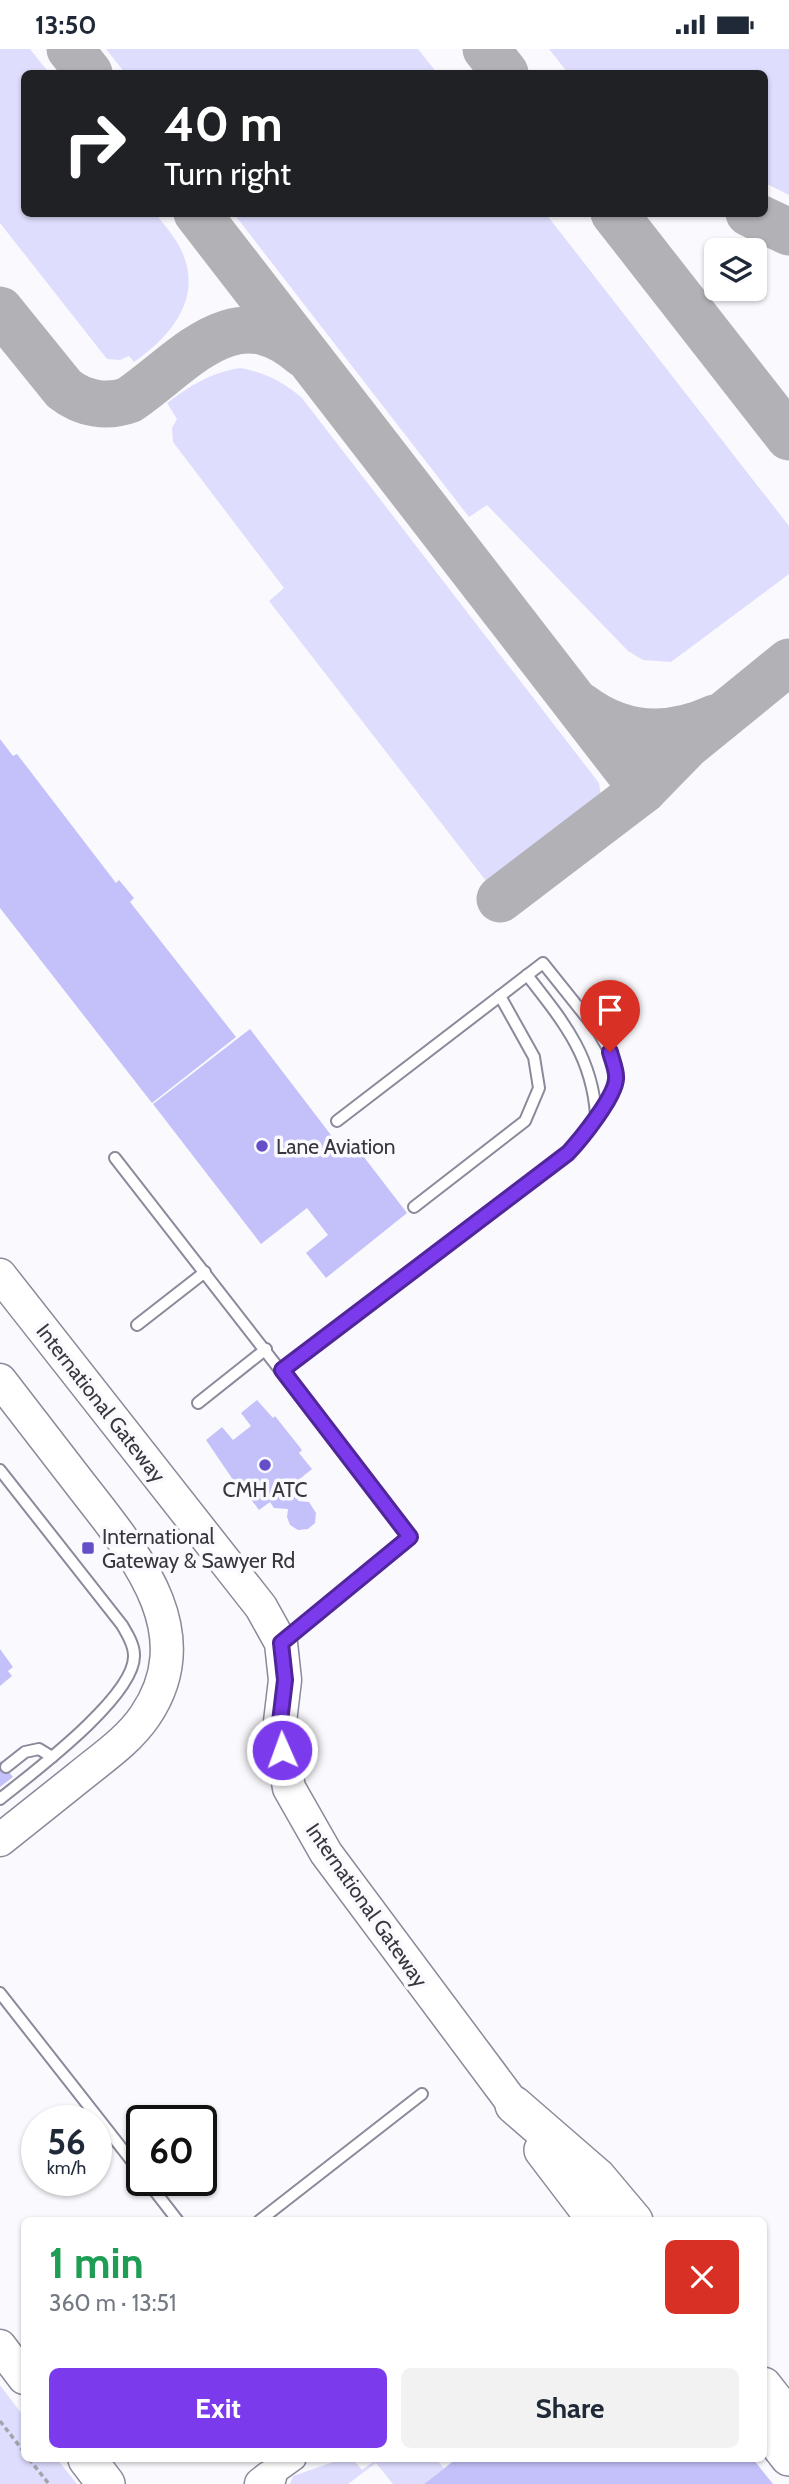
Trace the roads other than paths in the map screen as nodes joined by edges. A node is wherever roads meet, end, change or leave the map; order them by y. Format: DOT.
graph roads {
  1 [pos="527,975"];
  2 [pos="500,996"];
  3 [pos="596,1115"];
  4 [pos="337,1121"];
  5 [pos="115,1158"];
  6 [pos="414,1207"];
  7 [pos="205,1272"];
  8 [pos="0,1275"];
  9 [pos="137,1325"];
  10 [pos="266,1349"];
  11 [pos="282,1370"];
  12 [pos="0,1380"];
  13 [pos="198,1403"];
  14 [pos="0,1470"];
  15 [pos="281,1643"];
  16 [pos="52,1757"];
  17 [pos="6,1767"];
  18 [pos="0,1798"];
  19 [pos="0,1840"];
  20 [pos="0,1993"];
  21 [pos="422,2094"];
  22 [pos="514,2105"];
  23 [pos="126,2154"];
  24 [pos="159,2196"];
  25 [pos="175,2217"];
  26 [pos="264,2217"];
  27 [pos="592,2217"];
  28 [pos="631,2217"];
  29 [pos="0,2346"];
  30 [pos="21,2374"];
  31 [pos="767,2391"];
  32 [pos="789,2419"];
  33 [pos="767,2429"];
  34 [pos="789,2457"];
  35 [pos="88,2462"];
  36 [pos="99,2462"];
  37 [pos="106,2484"];
  38 [pos="126,2484"];
  1 -- 2 [label="lane"];
  1 -- 3 [label="lane"];
  1 -- 3 [label="lane"];
  2 -- 4 [label="lane"];
  2 -- 6 [label="lane"];
  3 -- 11 [label="lane"];
  5 -- 7 [label="lane"];
  7 -- 9 [label="lane"];
  7 -- 10 [label="lane"];
  8 -- 15 [label="main road, International Gateway"];
  10 -- 11 [label="lane"];
  10 -- 13 [label="lane"];
  11 -- 15 [label="lane"];
  12 -- 19 [label="main road"];
  14 -- 16 [label="lane"];
  15 -- 22 [label="main road, International Gateway"];
  16 -- 17 [label="lane"];
  16 -- 18 [label="lane"];
  20 -- 23 [label="lane"];
  21 -- 26 [label="lane"];
  22 -- 27 [label="highway"];
  22 -- 28 [label="highway, International Gateway"];
  24 -- 25 [label="lane"];
  29 -- 30 [label="main road"];
  31 -- 32 [label="highway"];
  33 -- 34 [label="highway"];
  35 -- 37 [label="highway"];
  36 -- 38 [label="main road"];
}
